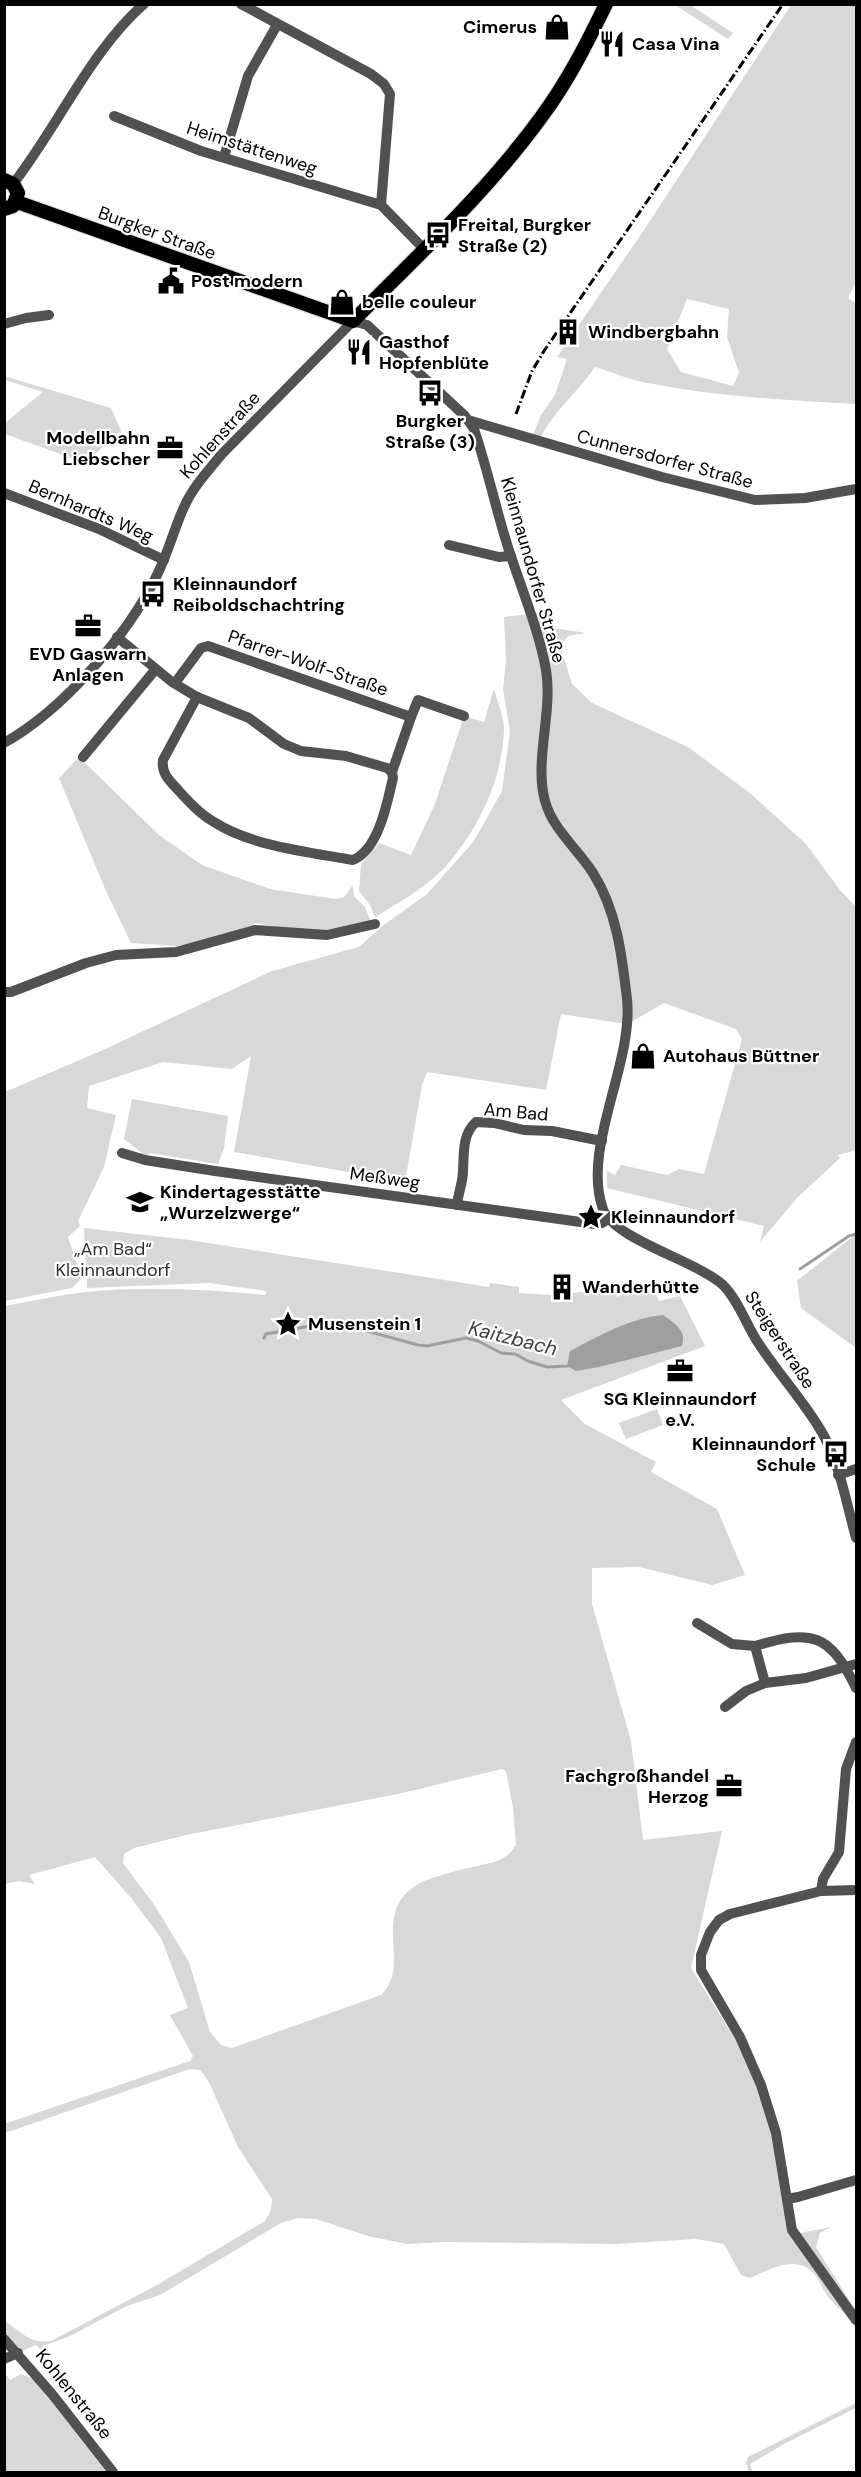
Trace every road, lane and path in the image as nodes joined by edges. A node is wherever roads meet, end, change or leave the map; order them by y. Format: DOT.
graph roads {
  1 [pos="144,4"];
  2 [pos="241,4"];
  3 [pos="606,4"];
  4 [pos="277,25"];
  5 [pos="114,116"];
  6 [pos="224,157"];
  7 [pos="9,182"];
  8 [pos="381,205"];
  9 [pos="11,206"];
  10 [pos="424,249"];
  11 [pos="49,315"];
  12 [pos="353,321"];
  13 [pos="4,324"];
  14 [pos="468,420"];
  15 [pos="856,489"];
  16 [pos="4,493"];
  17 [pos="449,545"];
  18 [pos="511,556"];
  19 [pos="164,560"];
  20 [pos="117,637"];
  21 [pos="155,669"];
  22 [pos="175,683"];
  23 [pos="197,697"];
  24 [pos="464,716"];
  25 [pos="411,717"];
  26 [pos="7,745"];
  27 [pos="83,757"];
  28 [pos="392,772"];
  29 [pos="375,924"];
  30 [pos="4,992"];
  31 [pos="602,1140"];
  32 [pos="122,1153"];
  33 [pos="457,1205"];
  34 [pos="608,1219"];
  35 [pos="856,1468"];
  36 [pos="838,1475"];
  37 [pos="856,1538"];
  38 [pos="697,1623"];
  39 [pos="755,1646"];
  40 [pos="851,1665"];
  41 [pos="765,1683"];
  42 [pos="856,1688"];
  43 [pos="725,1707"];
  44 [pos="856,1742"];
  45 [pos="856,1890"];
  46 [pos="821,1891"];
  47 [pos="856,2180"];
  48 [pos="787,2199"];
  49 [pos="856,2320"];
  50 [pos="4,2338"];
  51 [pos="18,2353"];
  52 [pos="4,2358"];
  53 [pos="113,2472"];
  1 -- 7 [label="street"];
  2 -- 4 [label="street"];
  3 -- 10 [label="main road, Kohlenstraße"];
  4 -- 6 [label="street"];
  4 -- 8 [label="street"];
  5 -- 6 [label="street, Heimstättenweg"];
  6 -- 8 [label="street, Heimstättenweg"];
  7 -- 9 [label="main road, Burgker Straße"];
  8 -- 10 [label="street"];
  9 -- 12 [label="main road, Burgker Straße"];
  10 -- 12 [label="main road, Kohlenstraße"];
  11 -- 13 [label="street"];
  12 -- 14 [label="street, Kleinnaundorfer Straße"];
  12 -- 19 [label="street, Kohlenstraße"];
  14 -- 15 [label="street, Cunnersdorfer Straße"];
  14 -- 18 [label="street, Kleinnaundorfer Straße"];
  16 -- 19 [label="street, Bernhardts Weg"];
  17 -- 18 [label="street"];
  18 -- 31 [label="street, Kleinnaundorfer Straße"];
  19 -- 20 [label="street, Kohlenstraße"];
  20 -- 21 [label="street"];
  20 -- 26 [label="street, Kohlenstraße"];
  21 -- 22 [label="street"];
  21 -- 27 [label="street"];
  22 -- 23 [label="street"];
  22 -- 25 [label="street, Pfarrer-Wolf-Straße"];
  23 -- 28 [label="street"];
  23 -- 28 [label="street"];
  24 -- 25 [label="street"];
  25 -- 28 [label="street"];
  29 -- 30 [label="street"];
  31 -- 33 [label="street, Am Bad"];
  31 -- 34 [label="street, Kleinnaundorfer Straße"];
  32 -- 33 [label="street, Meßweg"];
  33 -- 34 [label="street, Meßweg"];
  34 -- 36 [label="street, Steigerstraße"];
  35 -- 36 [label="street"];
  36 -- 37 [label="street, Steigerstraße"];
  38 -- 39 [label="street"];
  39 -- 40 [label="street"];
  39 -- 41 [label="street"];
  40 -- 41 [label="street"];
  40 -- 42 [label="street"];
  41 -- 43 [label="street"];
  44 -- 46 [label="street"];
  45 -- 46 [label="street"];
  46 -- 48 [label="street"];
  47 -- 48 [label="street"];
  48 -- 49 [label="street"];
  50 -- 51 [label="street, Kohlenstraße"];
  51 -- 52 [label="street"];
  51 -- 53 [label="street, Kohlenstraße"];
}
